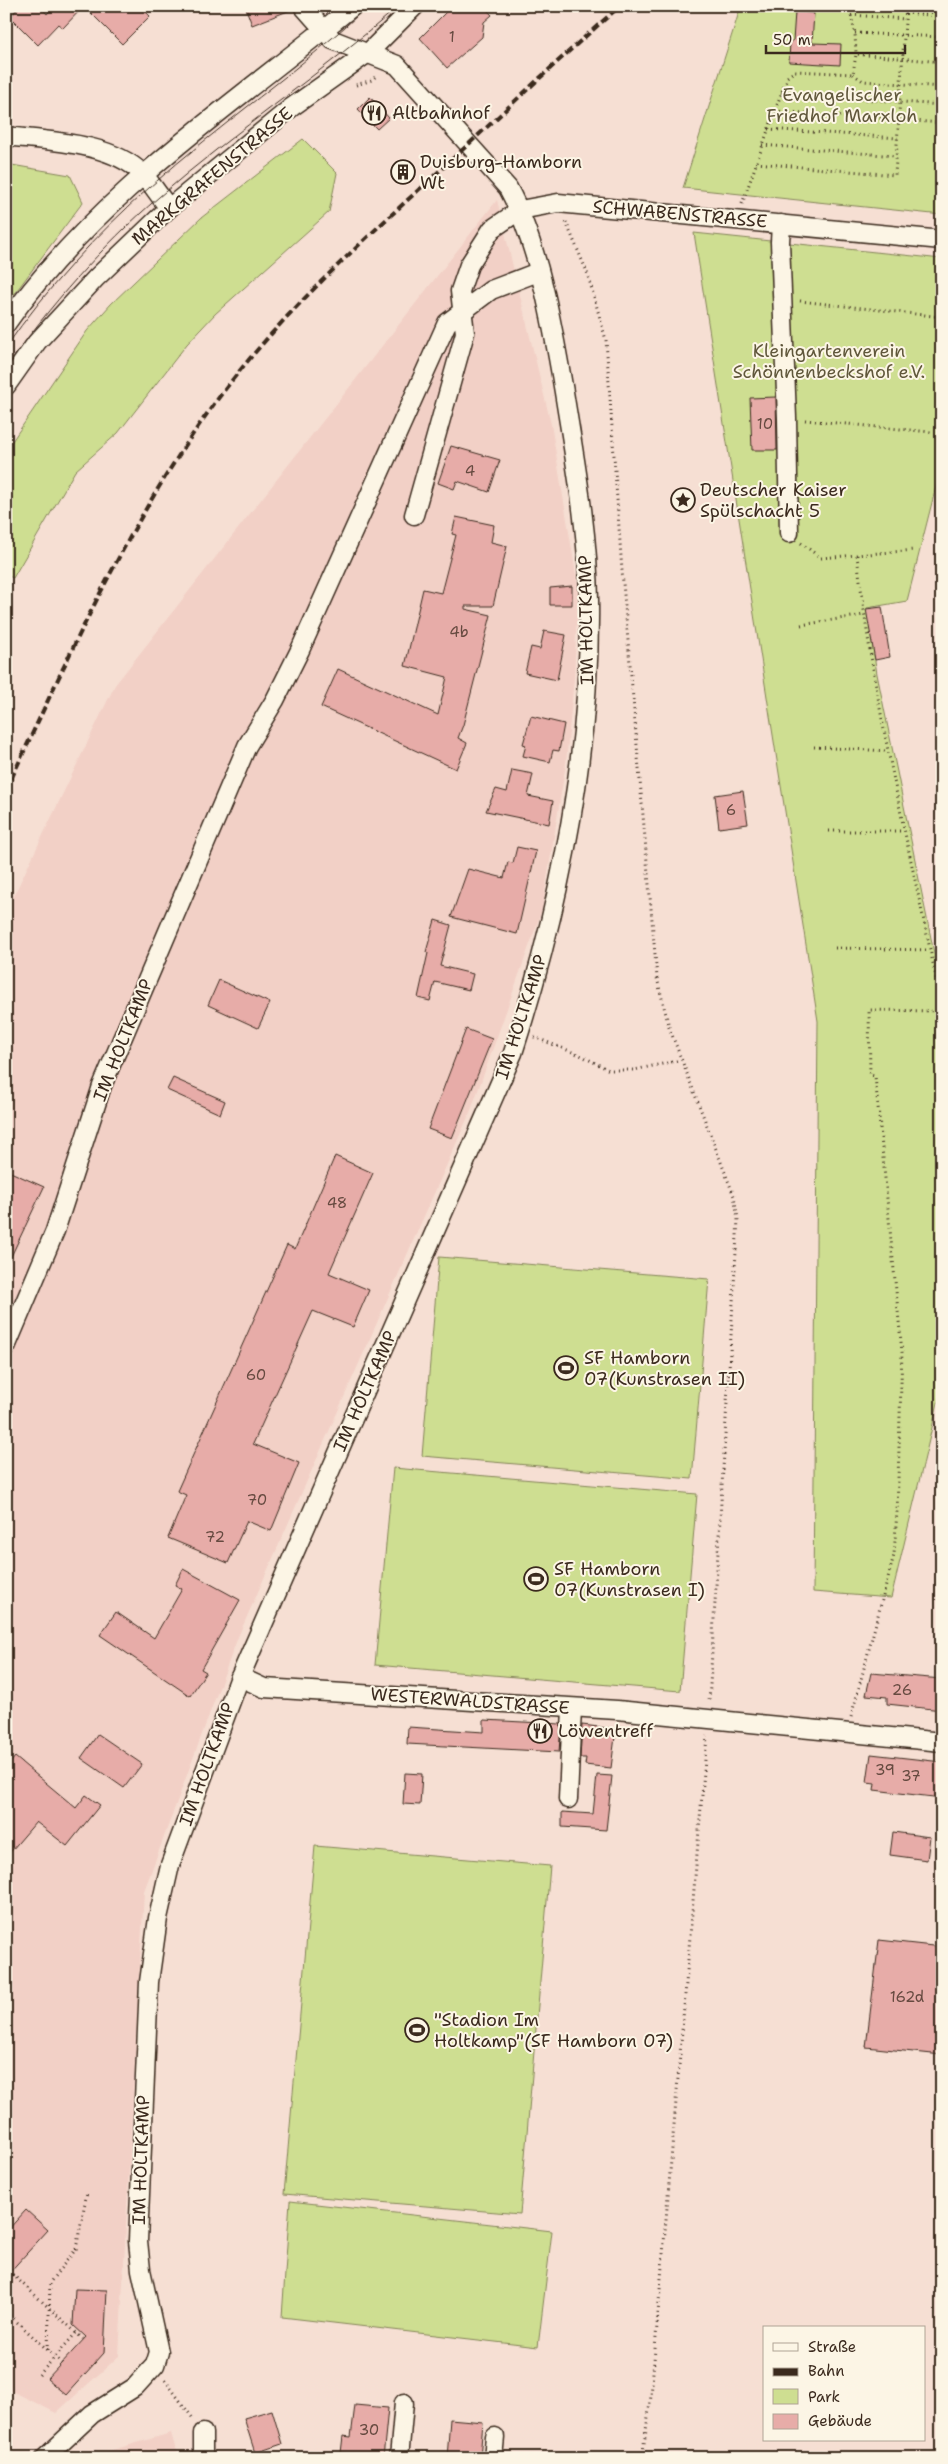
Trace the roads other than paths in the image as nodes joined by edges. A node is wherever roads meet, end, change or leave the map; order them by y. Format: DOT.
graph roads {
  1 [pos="303,6"];
  2 [pos="353,6"];
  3 [pos="415,6"];
  4 [pos="324,31"];
  5 [pos="368,53"];
  6 [pos="6,136"];
  7 [pos="142,174"];
  8 [pos="169,208"];
  9 [pos="520,210"];
  10 [pos="782,224"];
  11 [pos="942,240"];
  12 [pos="538,272"];
  13 [pos="464,309"];
  14 [pos="6,324"];
  15 [pos="6,386"];
  16 [pos="414,515"];
  17 [pos="789,533"];
  18 [pos="6,1347"];
  19 [pos="240,1677"];
  20 [pos="572,1708"];
  21 [pos="942,1742"];
  22 [pos="568,1799"];
  23 [pos="404,2404"];
  24 [pos="203,2433"];
  25 [pos="495,2438"];
  26 [pos="46,2458"];
  27 [pos="202,2458"];
  28 [pos="399,2458"];
  29 [pos="493,2458"];
  1 -- 4 [label="street"];
  2 -- 4 [label="street"];
  3 -- 5 [label="street, MARKGRAFENSTRASSE"];
  4 -- 5 [label="street"];
  4 -- 7 [label="street"];
  5 -- 8 [label="street, MARKGRAFENSTRASSE"];
  5 -- 9 [label="street"];
  6 -- 7 [label="street"];
  7 -- 8 [label="street"];
  7 -- 14 [label="street"];
  8 -- 15 [label="street, MARKGRAFENSTRASSE"];
  9 -- 10 [label="street, SCHWABENSTRASSE"];
  9 -- 12 [label="street, IM HOLTKAMP"];
  9 -- 13 [label="street"];
  10 -- 11 [label="street, SCHWABENSTRASSE"];
  10 -- 17 [label="street"];
  12 -- 13 [label="street, IM HOLTKAMP"];
  12 -- 19 [label="street, IM HOLTKAMP"];
  13 -- 16 [label="street"];
  13 -- 18 [label="street, IM HOLTKAMP"];
  19 -- 20 [label="street, WESTERWALDSTRASSE"];
  19 -- 26 [label="street, IM HOLTKAMP"];
  20 -- 21 [label="street, WESTERWALDSTRASSE"];
  20 -- 22 [label="street"];
  23 -- 28 [label="street"];
  24 -- 27 [label="street"];
  25 -- 29 [label="street"];
}
